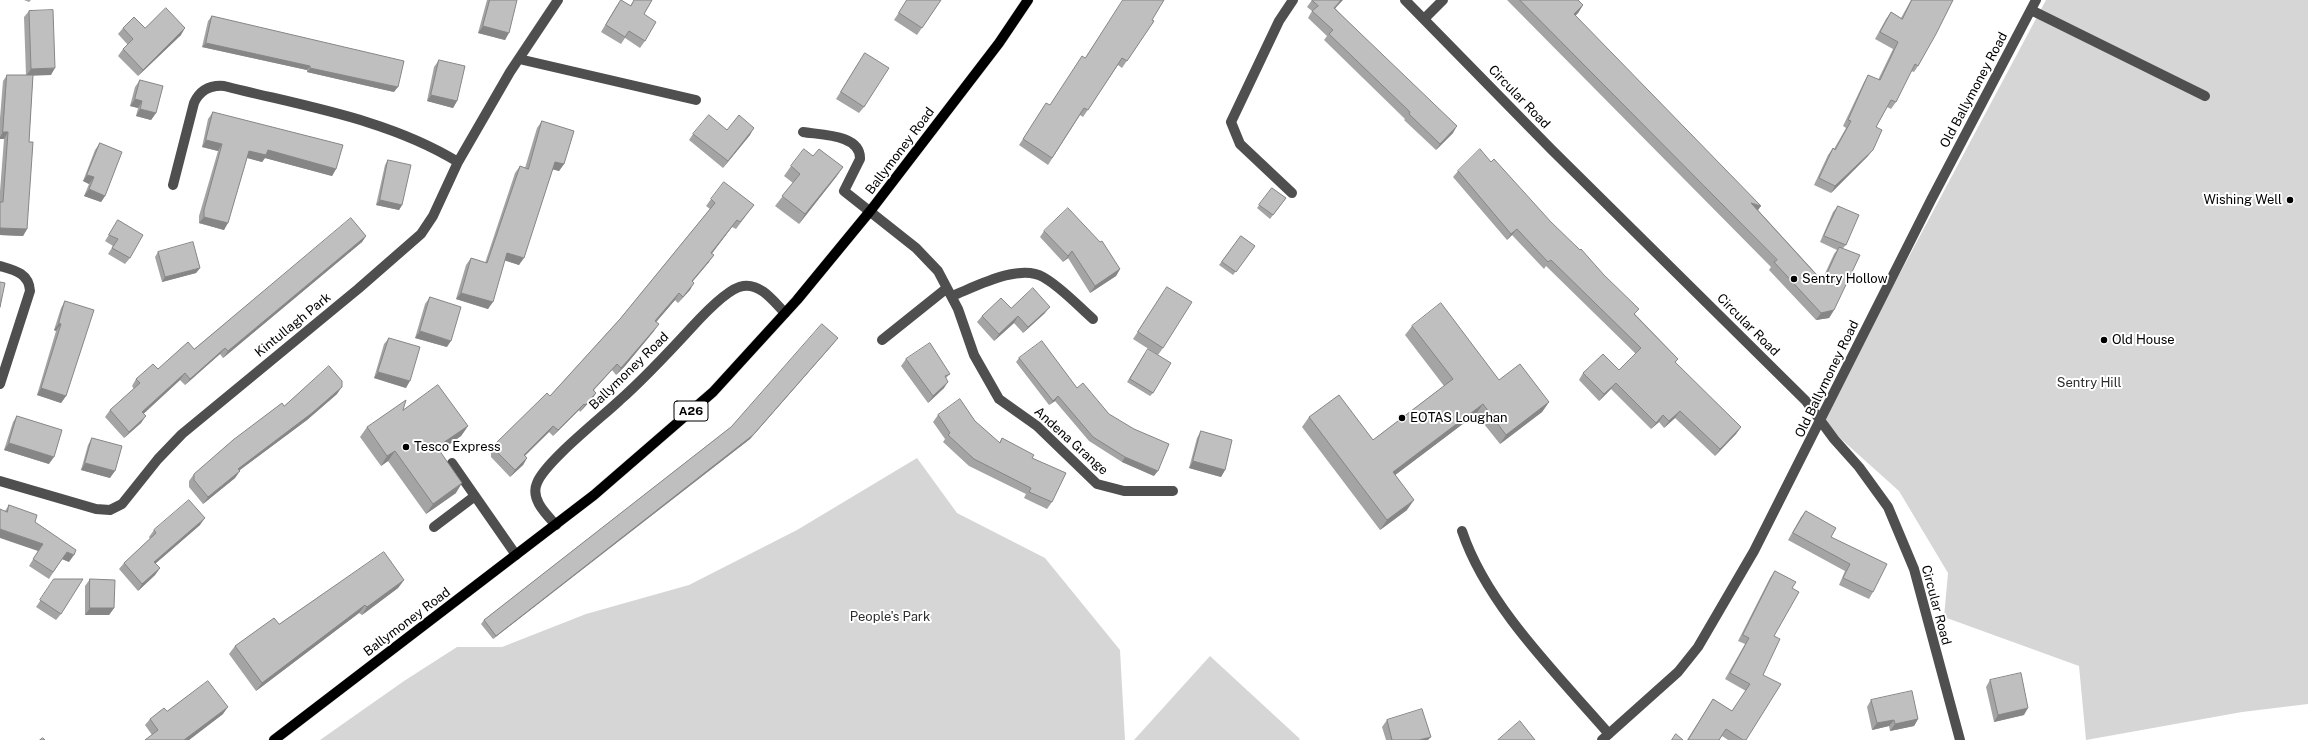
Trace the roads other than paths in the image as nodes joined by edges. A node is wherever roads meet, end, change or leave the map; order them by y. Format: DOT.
graph roads {
  1 [pos="558,0"];
  2 [pos="1028,0"];
  3 [pos="1293,0"];
  4 [pos="1405,0"];
  5 [pos="1443,0"];
  6 [pos="2036,0"];
  7 [pos="2031,10"];
  8 [pos="1424,19"];
  9 [pos="519,58"];
  10 [pos="2205,96"];
  11 [pos="696,100"];
  12 [pos="803,132"];
  13 [pos="458,162"];
  14 [pos="173,185"];
  15 [pos="1292,193"];
  16 [pos="871,210"];
  17 [pos="0,266"];
  18 [pos="950,292"];
  19 [pos="785,313"];
  20 [pos="1092,319"];
  21 [pos="882,340"];
  22 [pos="0,384"];
  23 [pos="1821,422"];
  24 [pos="452,463"];
  25 [pos="0,481"];
  26 [pos="1173,491"];
  27 [pos="475,496"];
  28 [pos="556,525"];
  29 [pos="434,527"];
  30 [pos="1462,531"];
  31 [pos="516,555"];
  32 [pos="1606,737"];
  33 [pos="274,740"];
  34 [pos="1960,740"];
  1 -- 9 [label="street, Kintullagh Park"];
  2 -- 16 [label="main road, Ballymoney Road / A26"];
  3 -- 15 [label="street"];
  4 -- 8 [label="street, Circular Road"];
  5 -- 8 [label="street"];
  6 -- 7 [label="street, Old Ballymoney Road"];
  7 -- 10 [label="street"];
  7 -- 23 [label="street, Old Ballymoney Road"];
  8 -- 23 [label="street, Circular Road"];
  9 -- 11 [label="street"];
  9 -- 13 [label="street, Kintullagh Park"];
  12 -- 16 [label="street, Andena Grange"];
  13 -- 14 [label="street"];
  13 -- 25 [label="street, Kintullagh Park"];
  16 -- 18 [label="street, Andena Grange"];
  16 -- 19 [label="main road, Ballymoney Road / A26"];
  17 -- 22 [label="street"];
  18 -- 20 [label="street"];
  18 -- 21 [label="street"];
  18 -- 26 [label="street, Andena Grange"];
  19 -- 28 [label="main road, Ballymoney Road / A26"];
  19 -- 28 [label="street, Ballymoney Road"];
  23 -- 32 [label="street, Old Ballymoney Road"];
  23 -- 34 [label="street, Circular Road"];
  24 -- 27 [label="street"];
  27 -- 29 [label="street"];
  27 -- 31 [label="street"];
  28 -- 31 [label="main road, Ballymoney Road / A26"];
  30 -- 32 [label="street"];
  31 -- 33 [label="main road, Ballymoney Road / A26"];
}
